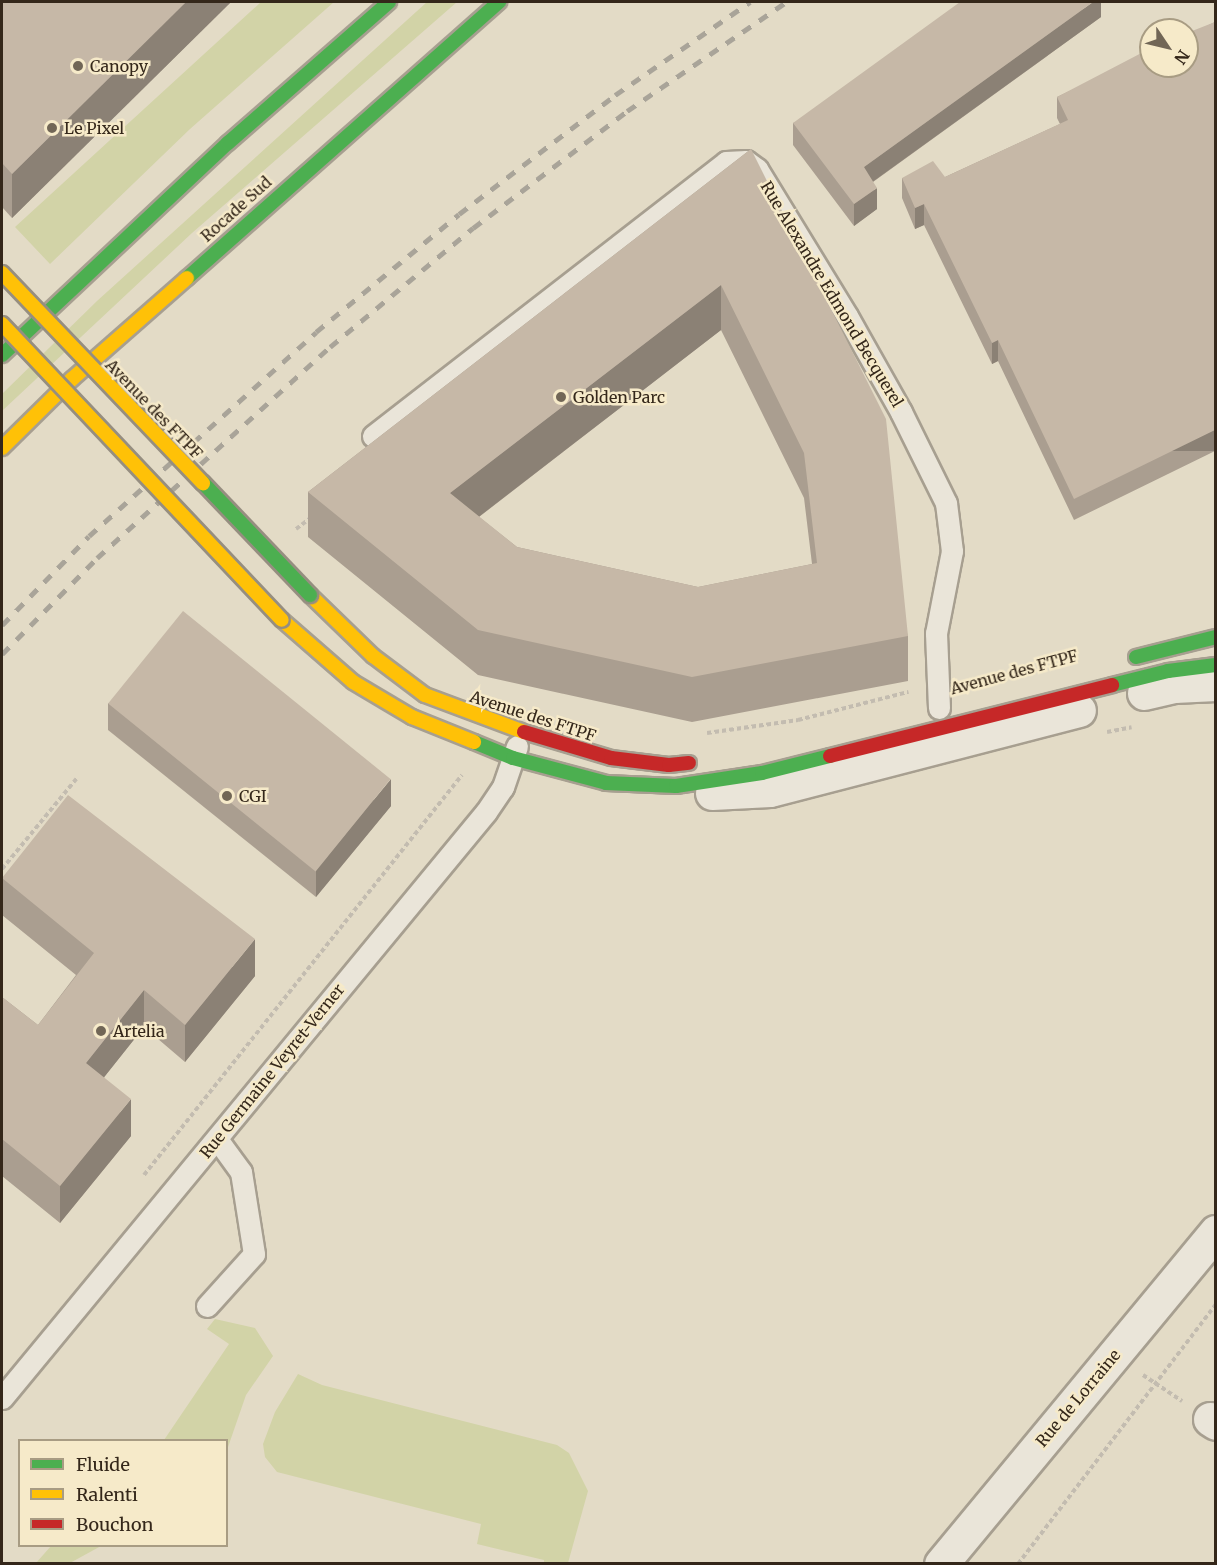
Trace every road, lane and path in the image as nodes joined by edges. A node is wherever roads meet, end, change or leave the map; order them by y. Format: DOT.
graph roads {
  1 [pos="389,2"];
  2 [pos="499,2"];
  3 [pos="2,273"];
  4 [pos="2,324"];
  5 [pos="2,356"];
  6 [pos="373,436"];
  7 [pos="2,448"];
  8 [pos="314,516"];
  9 [pos="291,534"];
  10 [pos="1215,637"];
  11 [pos="1120,661"];
  12 [pos="1215,666"];
  13 [pos="938,684"];
  14 [pos="1215,684"];
  15 [pos="939,708"];
  16 [pos="522,732"];
  17 [pos="702,733"];
  18 [pos="513,758"];
  19 [pos="701,761"];
  20 [pos="466,770"];
  21 [pos="77,778"];
  22 [pos="606,783"];
  23 [pos="2,857"];
  24 [pos="8,862"];
  25 [pos="2,869"];
  26 [pos="217,1139"];
  27 [pos="140,1180"];
  28 [pos="1215,1232"];
  29 [pos="1215,1304"];
  30 [pos="207,1306"];
  31 [pos="1114,1355"];
  32 [pos="1155,1383"];
  33 [pos="2,1398"];
  34 [pos="1213,1421"];
  35 [pos="941,1563"];
  36 [pos="1018,1563"];
  1 -- 5 [label="main road"];
  2 -- 7 [label="main road, Rocade Sud"];
  3 -- 16 [label="main road, Avenue des FTPF, bridge"];
  4 -- 18 [label="main road, bridge"];
  6 -- 13 [label="lane, Rue Alexandre Edmond Becquerel"];
  8 -- 9 [label="path"];
  10 -- 11 [label="main road"];
  12 -- 22 [label="main road"];
  13 -- 15 [label="lane, Rue Alexandre Edmond Becquerel"];
  13 -- 17 [label="path"];
  14 -- 22 [label="street"];
  16 -- 18 [label="lane, Rue Germaine Veyret-Verner"];
  16 -- 19 [label="main road, Avenue des FTPF"];
  18 -- 22 [label="main road"];
  18 -- 26 [label="lane, Rue Germaine Veyret-Verner"];
  20 -- 27 [label="path"];
  21 -- 24 [label="path"];
  23 -- 24 [label="path"];
  24 -- 25 [label="path"];
  26 -- 30 [label="lane"];
  26 -- 33 [label="lane, Rue Germaine Veyret-Verner"];
  28 -- 31 [label="street, Rue de Lorraine"];
  29 -- 32 [label="path"];
  31 -- 32 [label="path"];
  31 -- 35 [label="street, Rue de Lorraine"];
  32 -- 34 [label="path"];
  32 -- 36 [label="path"];
}
